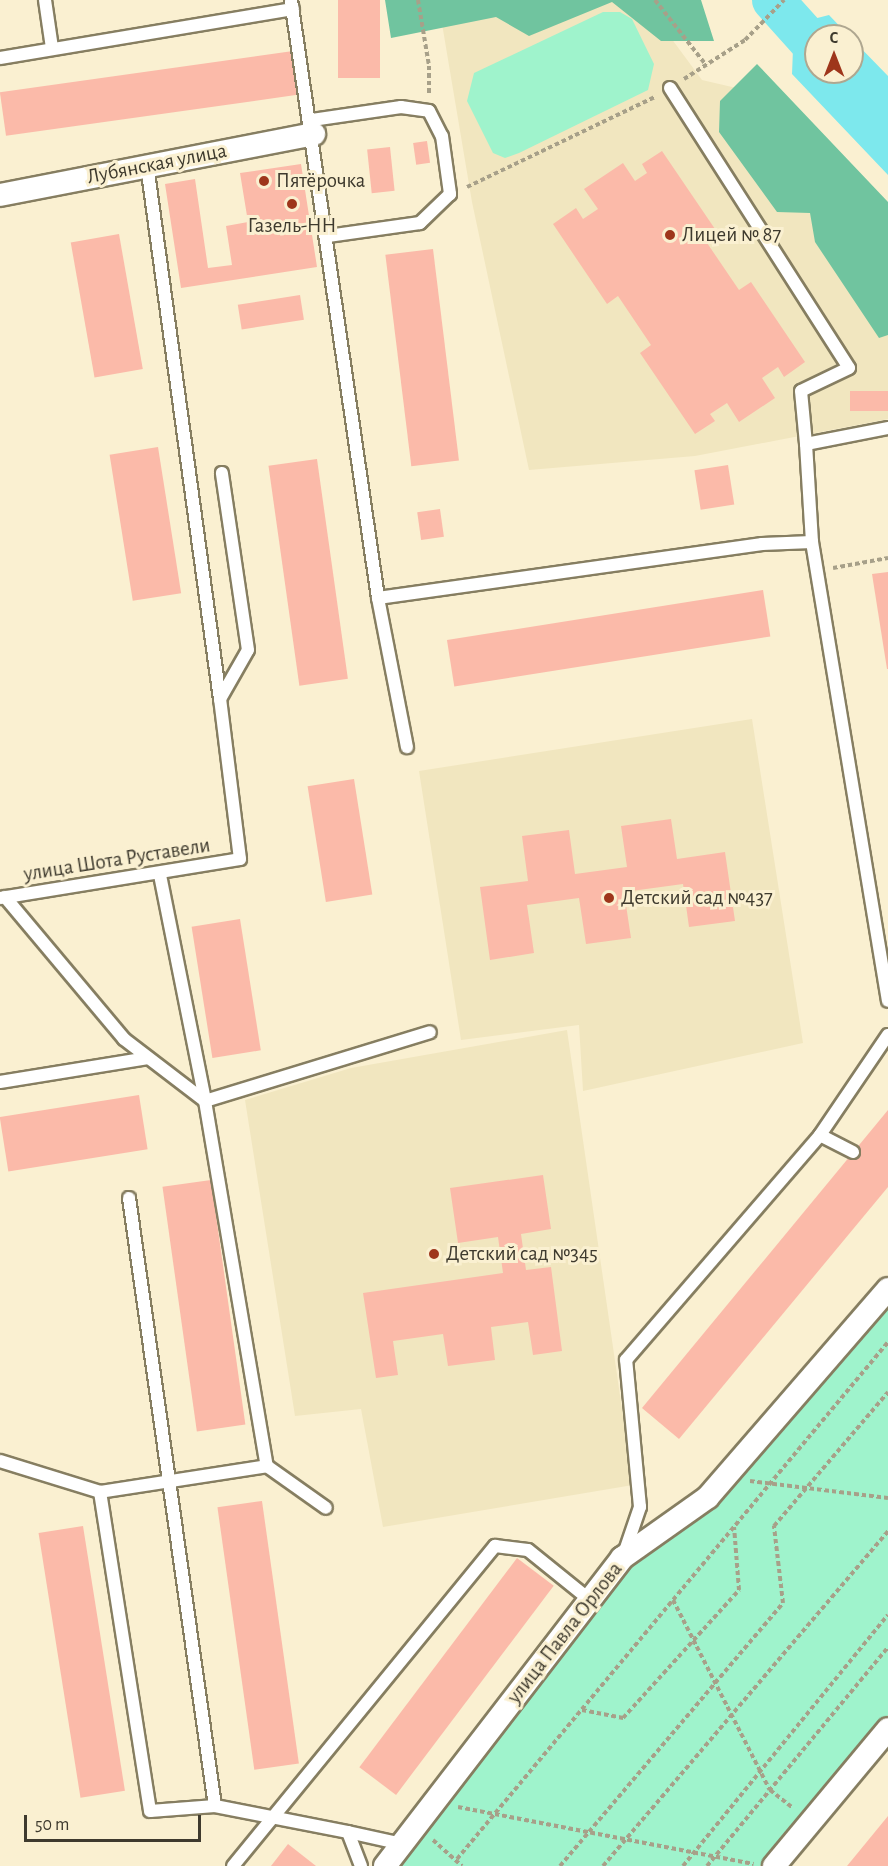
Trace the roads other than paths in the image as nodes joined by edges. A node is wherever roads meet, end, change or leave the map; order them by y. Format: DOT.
graph roads {
  1 [pos="45,0"];
  2 [pos="292,5"];
  3 [pos="52,48"];
  4 [pos="0,58"];
  5 [pos="670,88"];
  6 [pos="313,127"];
  7 [pos="147,165"];
  8 [pos="0,195"];
  9 [pos="328,236"];
  10 [pos="888,428"];
  11 [pos="806,444"];
  12 [pos="222,472"];
  13 [pos="812,542"];
  14 [pos="378,598"];
  15 [pos="220,699"];
  16 [pos="407,747"];
  17 [pos="159,875"];
  18 [pos="3,898"];
  19 [pos="888,1001"];
  20 [pos="430,1032"];
  21 [pos="888,1035"];
  22 [pos="148,1058"];
  23 [pos="0,1082"];
  24 [pos="205,1101"];
  25 [pos="820,1136"];
  26 [pos="853,1152"];
  27 [pos="129,1198"];
  28 [pos="888,1289"];
  29 [pos="0,1461"];
  30 [pos="267,1466"];
  31 [pos="166,1479"];
  32 [pos="100,1492"];
  33 [pos="326,1508"];
  34 [pos="622,1558"];
  35 [pos="590,1600"];
  36 [pos="888,1729"];
  37 [pos="215,1806"];
  38 [pos="274,1817"];
  39 [pos="348,1832"];
  40 [pos="402,1844"];
  41 [pos="233,1866"];
  42 [pos="361,1866"];
  43 [pos="385,1866"];
  44 [pos="774,1866"];
  1 -- 3 [label="lane"];
  2 -- 3 [label="lane"];
  2 -- 6 [label="lane"];
  3 -- 4 [label="lane"];
  5 -- 11 [label="lane"];
  6 -- 7 [label="street, Лубянская улица"];
  6 -- 9 [label="lane"];
  6 -- 9 [label="lane"];
  7 -- 8 [label="street, Лубянская улица"];
  7 -- 15 [label="lane"];
  9 -- 14 [label="lane"];
  10 -- 11 [label="lane"];
  11 -- 13 [label="lane"];
  12 -- 15 [label="lane"];
  13 -- 14 [label="lane"];
  13 -- 19 [label="lane"];
  14 -- 16 [label="lane"];
  15 -- 17 [label="lane, улица Шота Руставели"];
  17 -- 18 [label="lane, улица Шота Руставели"];
  17 -- 24 [label="lane"];
  18 -- 22 [label="lane"];
  20 -- 24 [label="lane"];
  21 -- 25 [label="lane"];
  22 -- 23 [label="lane"];
  22 -- 24 [label="lane"];
  24 -- 30 [label="lane"];
  25 -- 26 [label="lane"];
  25 -- 34 [label="lane"];
  27 -- 31 [label="lane"];
  28 -- 34 [label="street, улица Павла Орлова"];
  29 -- 32 [label="lane"];
  30 -- 31 [label="lane"];
  30 -- 33 [label="lane"];
  31 -- 32 [label="lane"];
  31 -- 37 [label="lane"];
  32 -- 37 [label="lane"];
  34 -- 35 [label="street, улица Павла Орлова"];
  35 -- 38 [label="lane"];
  35 -- 40 [label="street, улица Павла Орлова"];
  36 -- 44 [label="street"];
  37 -- 38 [label="lane"];
  38 -- 39 [label="lane"];
  38 -- 41 [label="lane"];
  39 -- 40 [label="lane"];
  39 -- 42 [label="lane"];
  40 -- 43 [label="street, улица Павла Орлова"];
}
